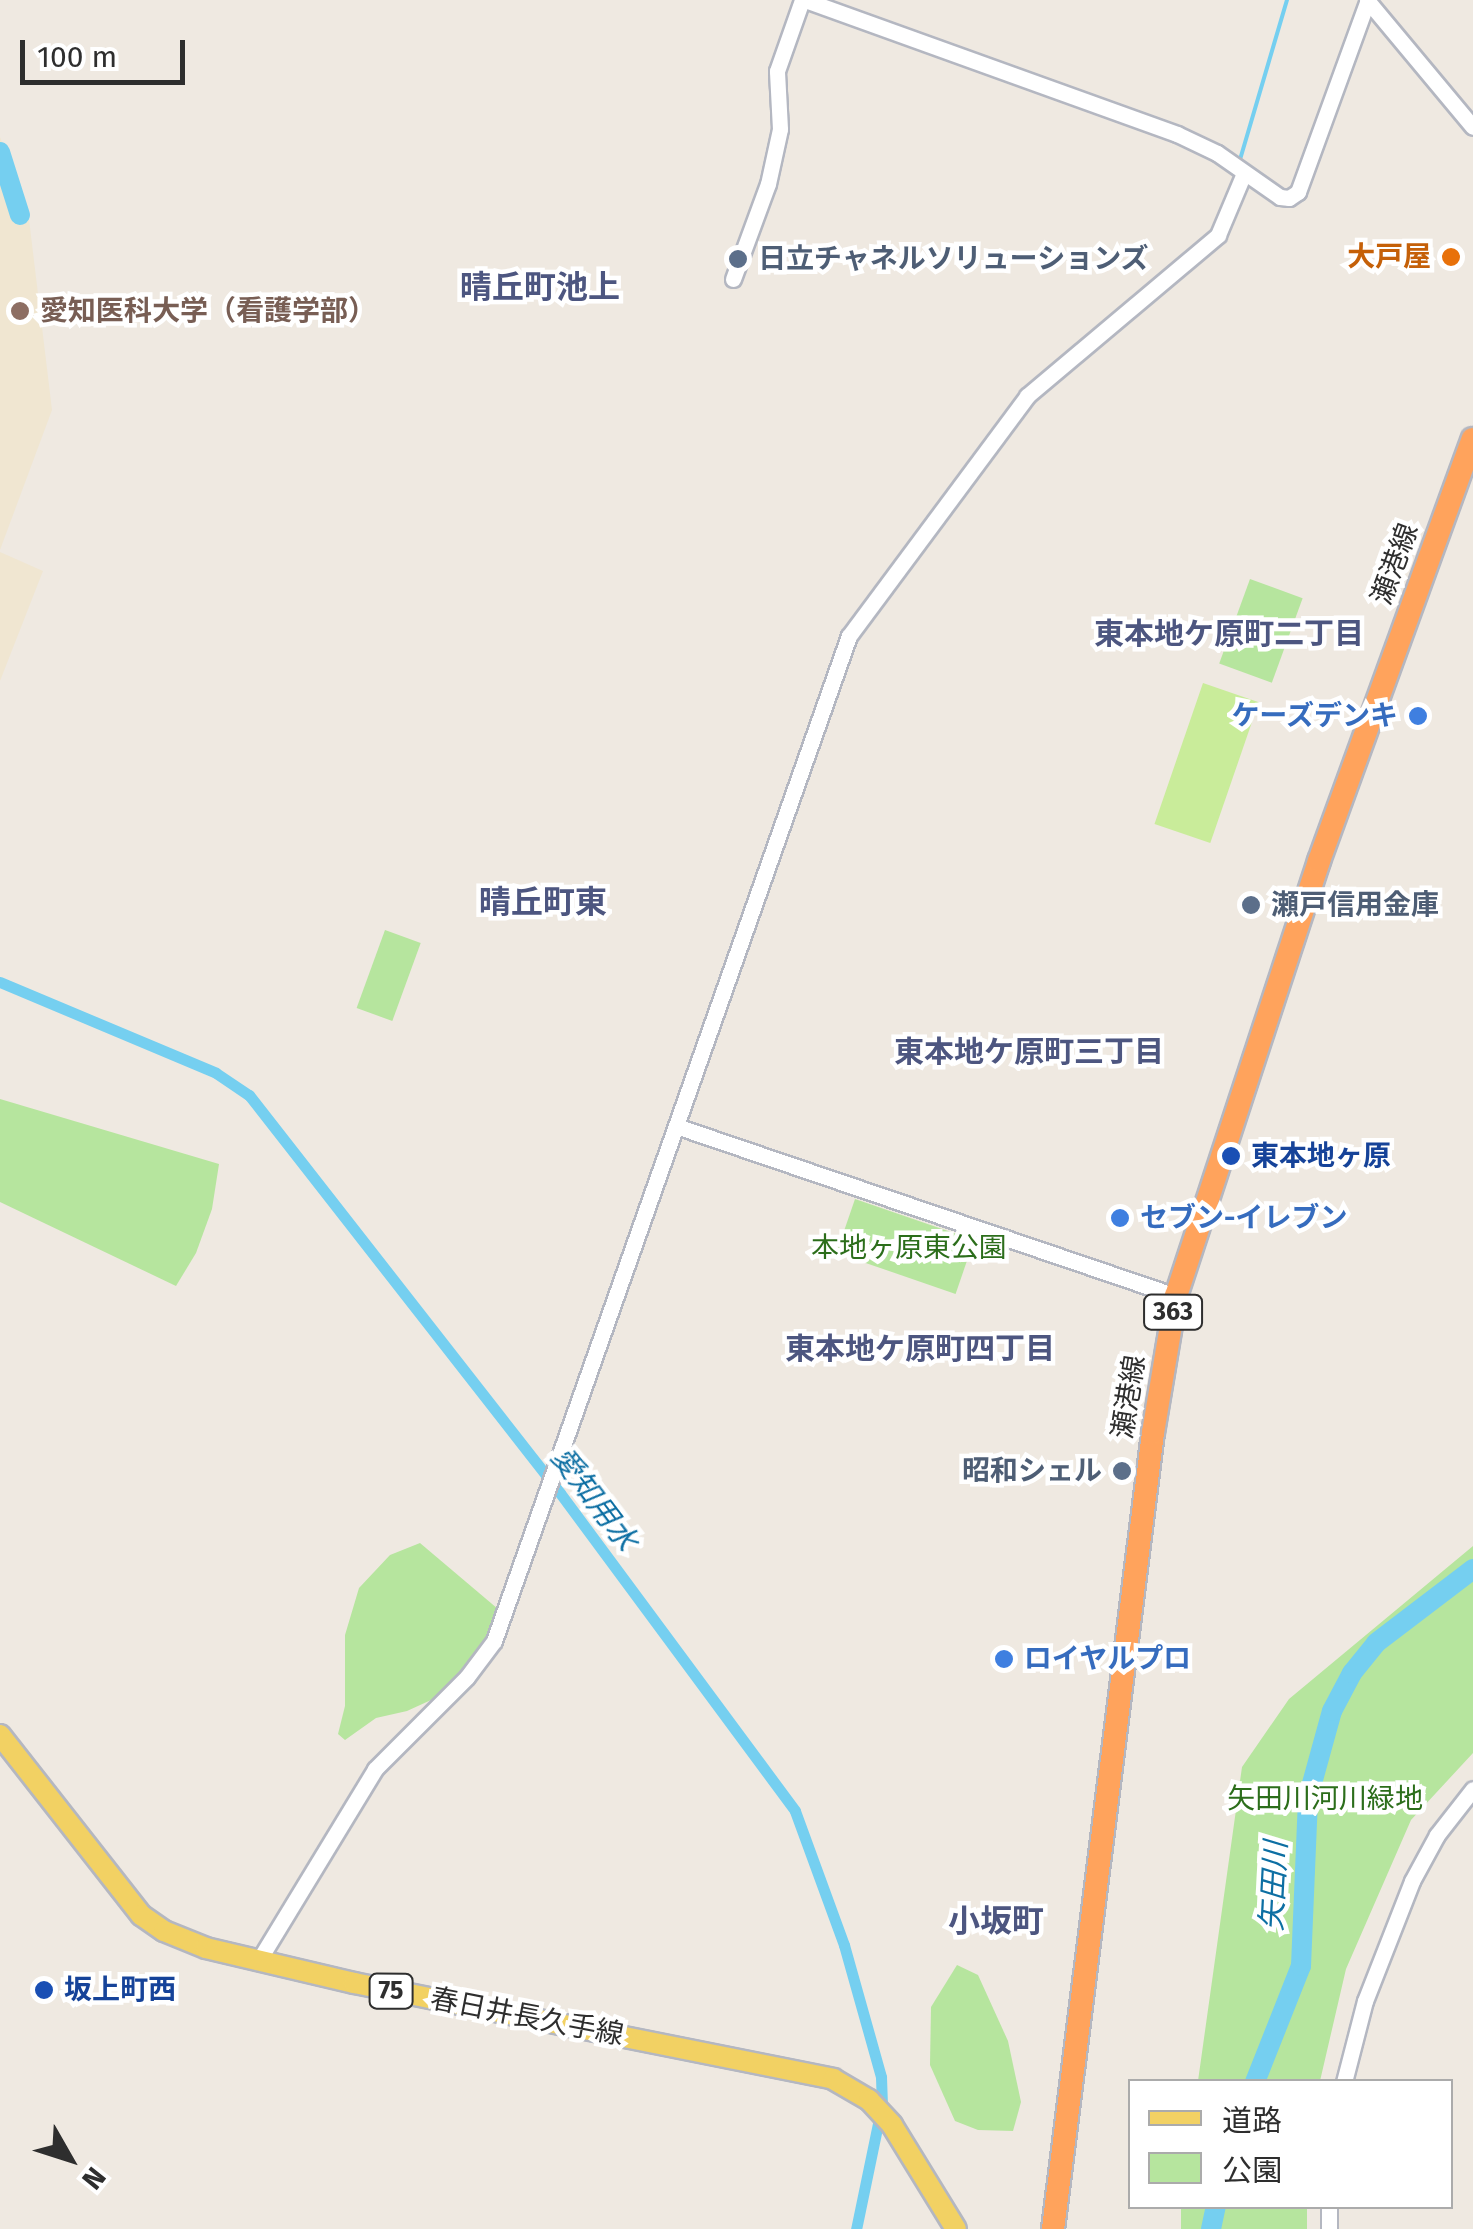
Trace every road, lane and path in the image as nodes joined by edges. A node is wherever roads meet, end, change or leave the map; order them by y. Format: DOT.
graph roads {
  1 [pos="804,0"];
  2 [pos="1367,0"];
  3 [pos="1473,128"];
  4 [pos="1244,172"];
  5 [pos="733,279"];
  6 [pos="1473,439"];
  7 [pos="676,1126"];
  8 [pos="1176,1296"];
  9 [pos="0,1735"];
  10 [pos="1473,1788"];
  11 [pos="259,1960"];
  12 [pos="1345,2079"];
  13 [pos="956,2229"];
  14 [pos="1053,2229"];
  1 -- 4 [label="street"];
  1 -- 5 [label="street"];
  2 -- 3 [label="street"];
  2 -- 4 [label="street"];
  4 -- 7 [label="street"];
  6 -- 8 [label="highway, 瀬港線 / 363"];
  7 -- 8 [label="street"];
  7 -- 11 [label="street"];
  8 -- 14 [label="highway, 瀬港線 / 363"];
  9 -- 11 [label="main road, 春日井長久手線 / 75"];
  10 -- 12 [label="street"];
  11 -- 13 [label="main road, 春日井長久手線 / 75"];
}
